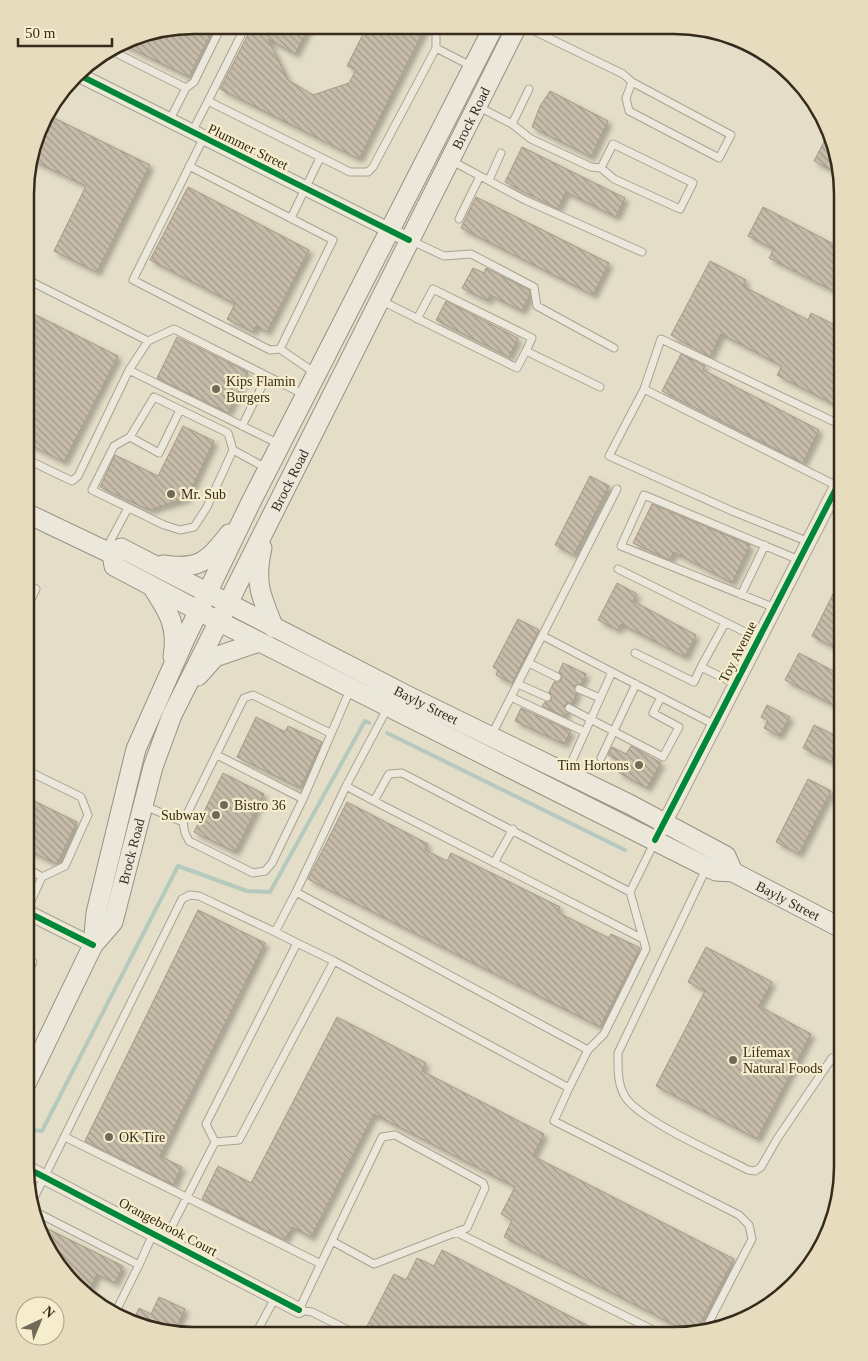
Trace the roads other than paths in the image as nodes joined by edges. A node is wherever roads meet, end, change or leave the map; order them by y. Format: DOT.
graph roads {
  1 [pos="218,34"];
  2 [pos="242,34"];
  3 [pos="436,34"];
  4 [pos="490,34"];
  5 [pos="513,34"];
  6 [pos="540,34"];
  7 [pos="436,48"];
  8 [pos="117,53"];
  9 [pos="474,67"];
  10 [pos="84,78"];
  11 [pos="632,82"];
  12 [pos="186,88"];
  13 [pos="529,88"];
  14 [pos="208,101"];
  15 [pos="476,106"];
  16 [pos="168,121"];
  17 [pos="512,124"];
  18 [pos="197,136"];
  19 [pos="502,153"];
  20 [pos="320,158"];
  21 [pos="449,160"];
  22 [pos="189,166"];
  23 [pos="601,168"];
  24 [pos="480,176"];
  25 [pos="489,180"];
  26 [pos="305,189"];
  27 [pos="290,218"];
  28 [pos="459,219"];
  29 [pos="389,230"];
  30 [pos="409,240"];
  31 [pos="642,252"];
  32 [pos="34,283"];
  33 [pos="379,300"];
  34 [pos="417,319"];
  35 [pos="148,341"];
  36 [pos="614,348"];
  37 [pos="280,349"];
  38 [pos="526,351"];
  39 [pos="129,370"];
  40 [pos="318,375"];
  41 [pos="267,376"];
  42 [pos="600,387"];
  43 [pos="644,389"];
  44 [pos="307,396"];
  45 [pos="180,410"];
  46 [pos="834,422"];
  47 [pos="242,426"];
  48 [pos="130,437"];
  49 [pos="281,445"];
  50 [pos="233,450"];
  51 [pos="34,463"];
  52 [pos="268,470"];
  53 [pos="834,478"];
  54 [pos="617,489"];
  55 [pos="834,493"];
  56 [pos="251,502"];
  57 [pos="128,508"];
  58 [pos="34,517"];
  59 [pos="270,517"];
  60 [pos="809,542"];
  61 [pos="764,545"];
  62 [pos="108,552"];
  63 [pos="800,560"];
  64 [pos="152,563"];
  65 [pos="618,569"];
  66 [pos="152,586"];
  67 [pos="208,593"];
  68 [pos="741,595"];
  69 [pos="227,603"];
  70 [pos="774,608"];
  71 [pos="199,611"];
  72 [pos="218,621"];
  73 [pos="725,623"];
  74 [pos="274,628"];
  75 [pos="542,636"];
  76 [pos="759,640"];
  77 [pos="259,642"];
  78 [pos="636,653"];
  79 [pos="529,662"];
  80 [pos="701,667"];
  81 [pos="172,668"];
  82 [pos="612,672"];
  83 [pos="557,677"];
  84 [pos="518,684"];
  85 [pos="636,684"];
  86 [pos="736,684"];
  87 [pos="350,688"];
  88 [pos="579,689"];
  89 [pos="511,697"];
  90 [pos="547,697"];
  91 [pos="661,697"];
  92 [pos="600,698"];
  93 [pos="388,706"];
  94 [pos="570,708"];
  95 [pos="172,715"];
  96 [pos="591,719"];
  97 [pos="715,725"];
  98 [pos="614,731"];
  99 [pos="585,732"];
  100 [pos="330,733"];
  101 [pos="491,737"];
  102 [pos="217,755"];
  103 [pos="601,758"];
  104 [pos="566,773"];
  105 [pos="34,774"];
  106 [pos="346,786"];
  107 [pos="303,799"];
  108 [pos="374,800"];
  109 [pos="144,806"];
  110 [pos="183,822"];
  111 [pos="665,823"];
  112 [pos="512,829"];
  113 [pos="655,840"];
  114 [pos="494,863"];
  115 [pos="707,866"];
  116 [pos="34,872"];
  117 [pos="733,872"];
  118 [pos="42,877"];
  119 [pos="296,892"];
  120 [pos="630,892"];
  121 [pos="34,894"];
  122 [pos="34,915"];
  123 [pos="834,923"];
  124 [pos="275,932"];
  125 [pos="643,939"];
  126 [pos="297,943"];
  127 [pos="93,944"];
  128 [pos="334,962"];
  129 [pos="588,1050"];
  130 [pos="832,1058"];
  131 [pos="34,1067"];
  132 [pos="569,1088"];
  133 [pos="65,1137"];
  134 [pos="215,1142"];
  135 [pos="34,1172"];
  136 [pos="45,1178"];
  137 [pos="36,1194"];
  138 [pos="186,1198"];
  139 [pos="41,1215"];
  140 [pos="456,1232"];
  141 [pos="159,1237"];
  142 [pos="332,1241"];
  143 [pos="321,1264"];
  144 [pos="139,1265"];
  145 [pos="275,1298"];
  146 [pos="118,1308"];
  147 [pos="299,1310"];
  148 [pos="708,1323"];
  149 [pos="259,1327"];
  150 [pos="342,1327"];
  151 [pos="647,1327"];
  1 -- 12 [label="lane"];
  2 -- 14 [label="lane"];
  3 -- 7 [label="lane"];
  4 -- 9 [label="main road, Brock Road"];
  5 -- 15 [label="main road, Brock Road"];
  6 -- 11 [label="lane"];
  7 -- 9 [label="lane"];
  7 -- 20 [label="lane"];
  8 -- 12 [label="lane"];
  9 -- 29 [label="main road, Brock Road"];
  10 -- 16 [label="street, Plummer Street"];
  11 -- 11 [label="lane"];
  12 -- 16 [label="lane"];
  13 -- 17 [label="lane"];
  14 -- 18 [label="lane"];
  14 -- 20 [label="lane"];
  15 -- 17 [label="lane"];
  15 -- 21 [label="main road, Brock Road"];
  16 -- 18 [label="street, Plummer Street"];
  17 -- 23 [label="lane"];
  18 -- 22 [label="lane"];
  18 -- 26 [label="street, Plummer Street"];
  19 -- 25 [label="lane"];
  20 -- 26 [label="lane"];
  21 -- 24 [label="lane"];
  21 -- 30 [label="main road, Brock Road"];
  22 -- 27 [label="lane"];
  22 -- 37 [label="lane"];
  23 -- 23 [label="lane"];
  24 -- 25 [label="lane"];
  24 -- 28 [label="lane"];
  25 -- 31 [label="lane"];
  26 -- 27 [label="lane"];
  26 -- 29 [label="street, Plummer Street"];
  27 -- 37 [label="lane"];
  29 -- 30 [label="street, Plummer Street"];
  29 -- 40 [label="main road, Brock Road"];
  30 -- 33 [label="main road, Brock Road"];
  30 -- 36 [label="lane"];
  32 -- 35 [label="lane"];
  33 -- 34 [label="lane"];
  33 -- 59 [label="main road, Brock Road"];
  34 -- 38 [label="lane"];
  34 -- 38 [label="lane"];
  35 -- 39 [label="lane"];
  35 -- 41 [label="lane"];
  37 -- 40 [label="lane"];
  38 -- 42 [label="lane"];
  39 -- 47 [label="lane"];
  39 -- 51 [label="lane"];
  40 -- 44 [label="main road, Brock Road"];
  41 -- 44 [label="lane"];
  41 -- 47 [label="lane"];
  43 -- 46 [label="lane"];
  43 -- 53 [label="lane"];
  43 -- 60 [label="lane"];
  44 -- 49 [label="main road, Brock Road"];
  45 -- 48 [label="lane"];
  45 -- 48 [label="lane"];
  45 -- 50 [label="lane"];
  47 -- 49 [label="lane"];
  48 -- 57 [label="lane"];
  49 -- 52 [label="main road, Brock Road"];
  50 -- 52 [label="lane"];
  50 -- 57 [label="lane"];
  52 -- 56 [label="main road, Brock Road"];
  54 -- 75 [label="lane"];
  55 -- 60 [label="street, Toy Avenue"];
  56 -- 64 [label="main road"];
  56 -- 67 [label="main road, Brock Road"];
  57 -- 62 [label="lane"];
  58 -- 62 [label="main road, Bayly Street"];
  59 -- 69 [label="main road, Brock Road"];
  59 -- 74 [label="main road"];
  60 -- 63 [label="street, Toy Avenue"];
  61 -- 63 [label="lane"];
  61 -- 68 [label="lane"];
  61 -- 68 [label="lane"];
  62 -- 64 [label="main road, Bayly Street"];
  62 -- 66 [label="main road, Bayly Street"];
  63 -- 70 [label="street, Toy Avenue"];
  64 -- 67 [label="main road, Bayly Street"];
  65 -- 73 [label="lane"];
  66 -- 71 [label="main road, Bayly Street"];
  66 -- 81 [label="main road"];
  67 -- 69 [label="main road, Bayly Street"];
  67 -- 71 [label="main road, Brock Road"];
  68 -- 70 [label="lane"];
  69 -- 72 [label="main road, Brock Road"];
  69 -- 74 [label="main road, Bayly Street"];
  70 -- 76 [label="street, Toy Avenue"];
  71 -- 72 [label="main road, Bayly Street"];
  71 -- 81 [label="main road, Brock Road"];
  72 -- 77 [label="main road, Bayly Street"];
  72 -- 95 [label="main road, Brock Road"];
  73 -- 76 [label="lane"];
  73 -- 80 [label="lane"];
  74 -- 101 [label="main road, Bayly Street"];
  75 -- 79 [label="lane"];
  75 -- 82 [label="lane"];
  76 -- 86 [label="street, Toy Avenue"];
  77 -- 87 [label="main road, Bayly Street"];
  77 -- 95 [label="main road"];
  78 -- 80 [label="lane"];
  79 -- 83 [label="lane"];
  79 -- 84 [label="lane"];
  80 -- 86 [label="lane"];
  81 -- 127 [label="main road, Brock Road"];
  82 -- 85 [label="lane"];
  82 -- 92 [label="lane"];
  84 -- 89 [label="lane"];
  84 -- 90 [label="lane"];
  85 -- 91 [label="lane"];
  85 -- 98 [label="lane"];
  86 -- 97 [label="street, Toy Avenue"];
  87 -- 93 [label="main road, Bayly Street"];
  87 -- 100 [label="lane"];
  88 -- 92 [label="lane"];
  89 -- 99 [label="lane"];
  89 -- 101 [label="lane"];
  91 -- 97 [label="lane"];
  91 -- 98 [label="lane"];
  92 -- 96 [label="lane"];
  93 -- 106 [label="lane"];
  93 -- 113 [label="main road, Bayly Street"];
  94 -- 96 [label="lane"];
  95 -- 109 [label="main road, Brock Road"];
  96 -- 98 [label="lane"];
  96 -- 99 [label="lane"];
  97 -- 111 [label="street, Toy Avenue"];
  98 -- 103 [label="lane"];
  99 -- 104 [label="lane"];
  100 -- 102 [label="lane"];
  100 -- 107 [label="lane"];
  101 -- 104 [label="main road, Bayly Street"];
  102 -- 107 [label="lane"];
  102 -- 110 [label="lane"];
  104 -- 111 [label="main road, Bayly Street"];
  105 -- 118 [label="lane"];
  106 -- 108 [label="lane"];
  106 -- 119 [label="lane"];
  107 -- 110 [label="lane"];
  108 -- 112 [label="lane"];
  108 -- 114 [label="lane"];
  109 -- 110 [label="lane"];
  109 -- 127 [label="main road, Brock Road"];
  111 -- 113 [label="street, Toy Avenue"];
  111 -- 117 [label="main road, Bayly Street"];
  112 -- 114 [label="lane"];
  112 -- 120 [label="lane"];
  113 -- 115 [label="main road, Bayly Street"];
  113 -- 120 [label="lane"];
  114 -- 125 [label="lane"];
  115 -- 117 [label="main road, Bayly Street"];
  115 -- 130 [label="lane"];
  116 -- 118 [label="lane"];
  117 -- 123 [label="main road, Bayly Street"];
  118 -- 121 [label="lane"];
  119 -- 124 [label="lane"];
  119 -- 129 [label="lane"];
  120 -- 125 [label="lane"];
  122 -- 127 [label="street"];
  124 -- 126 [label="lane"];
  124 -- 133 [label="lane"];
  125 -- 129 [label="lane"];
  126 -- 128 [label="lane"];
  126 -- 134 [label="lane"];
  127 -- 131 [label="main road, Brock Road"];
  128 -- 132 [label="lane"];
  128 -- 134 [label="lane"];
  129 -- 132 [label="lane"];
  132 -- 148 [label="lane"];
  133 -- 136 [label="lane"];
  133 -- 138 [label="lane"];
  134 -- 138 [label="lane"];
  135 -- 136 [label="street, Orangebrook Court"];
  136 -- 137 [label="lane"];
  136 -- 141 [label="street, Orangebrook Court"];
  138 -- 141 [label="lane"];
  138 -- 143 [label="lane"];
  139 -- 144 [label="lane"];
  140 -- 142 [label="lane"];
  140 -- 142 [label="lane"];
  140 -- 151 [label="lane"];
  141 -- 144 [label="lane"];
  141 -- 145 [label="street, Orangebrook Court"];
  142 -- 143 [label="lane"];
  143 -- 147 [label="lane"];
  144 -- 146 [label="lane"];
  145 -- 147 [label="street, Orangebrook Court"];
  145 -- 149 [label="lane"];
  147 -- 150 [label="lane"];
}
